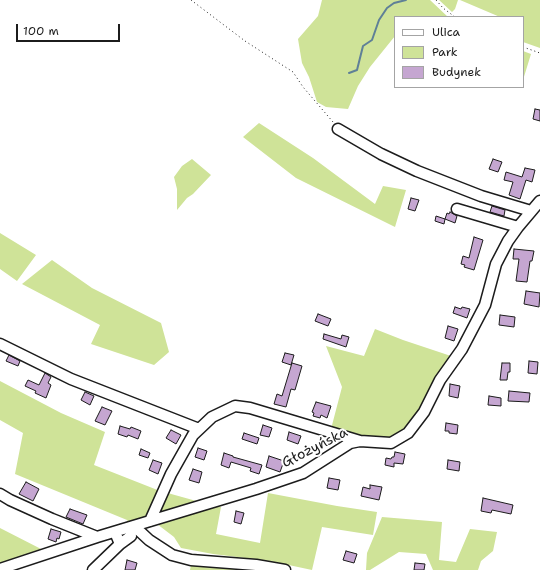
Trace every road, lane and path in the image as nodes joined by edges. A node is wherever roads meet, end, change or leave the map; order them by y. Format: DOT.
graph roads {
  1 [pos="191,0"];
  2 [pos="436,0"];
  3 [pos="454,16"];
  4 [pos="524,47"];
  5 [pos="540,53"];
  6 [pos="338,129"];
  7 [pos="540,201"];
  8 [pos="457,209"];
  9 [pos="532,211"];
  10 [pos="518,227"];
  11 [pos="0,344"];
  12 [pos="199,429"];
  13 [pos="360,441"];
  14 [pos="0,494"];
  15 [pos="150,521"];
  16 [pos="134,526"];
  17 [pos="115,532"];
  18 [pos="131,536"];
  19 [pos="97,537"];
  20 [pos="120,544"];
  21 [pos="0,569"];
  22 [pos="93,570"];
  23 [pos="285,570"];
  1 -- 6 [label="path"];
  2 -- 3 [label="path"];
  4 -- 5 [label="path"];
  6 -- 9 [label="street"];
  7 -- 9 [label="street, Głożyńska"];
  8 -- 10 [label="street"];
  9 -- 10 [label="street, Głożyńska"];
  10 -- 13 [label="street, Głożyńska"];
  11 -- 12 [label="street"];
  12 -- 13 [label="street"];
  12 -- 15 [label="street"];
  13 -- 15 [label="street, Głożyńska"];
  14 -- 19 [label="street"];
  15 -- 16 [label="street, Głożyńska"];
  16 -- 17 [label="street, Głożyńska"];
  16 -- 23 [label="street"];
  17 -- 19 [label="street, Głożyńska"];
  17 -- 20 [label="street"];
  18 -- 20 [label="street"];
  19 -- 21 [label="street, Głożyńska"];
  20 -- 22 [label="street"];
}
